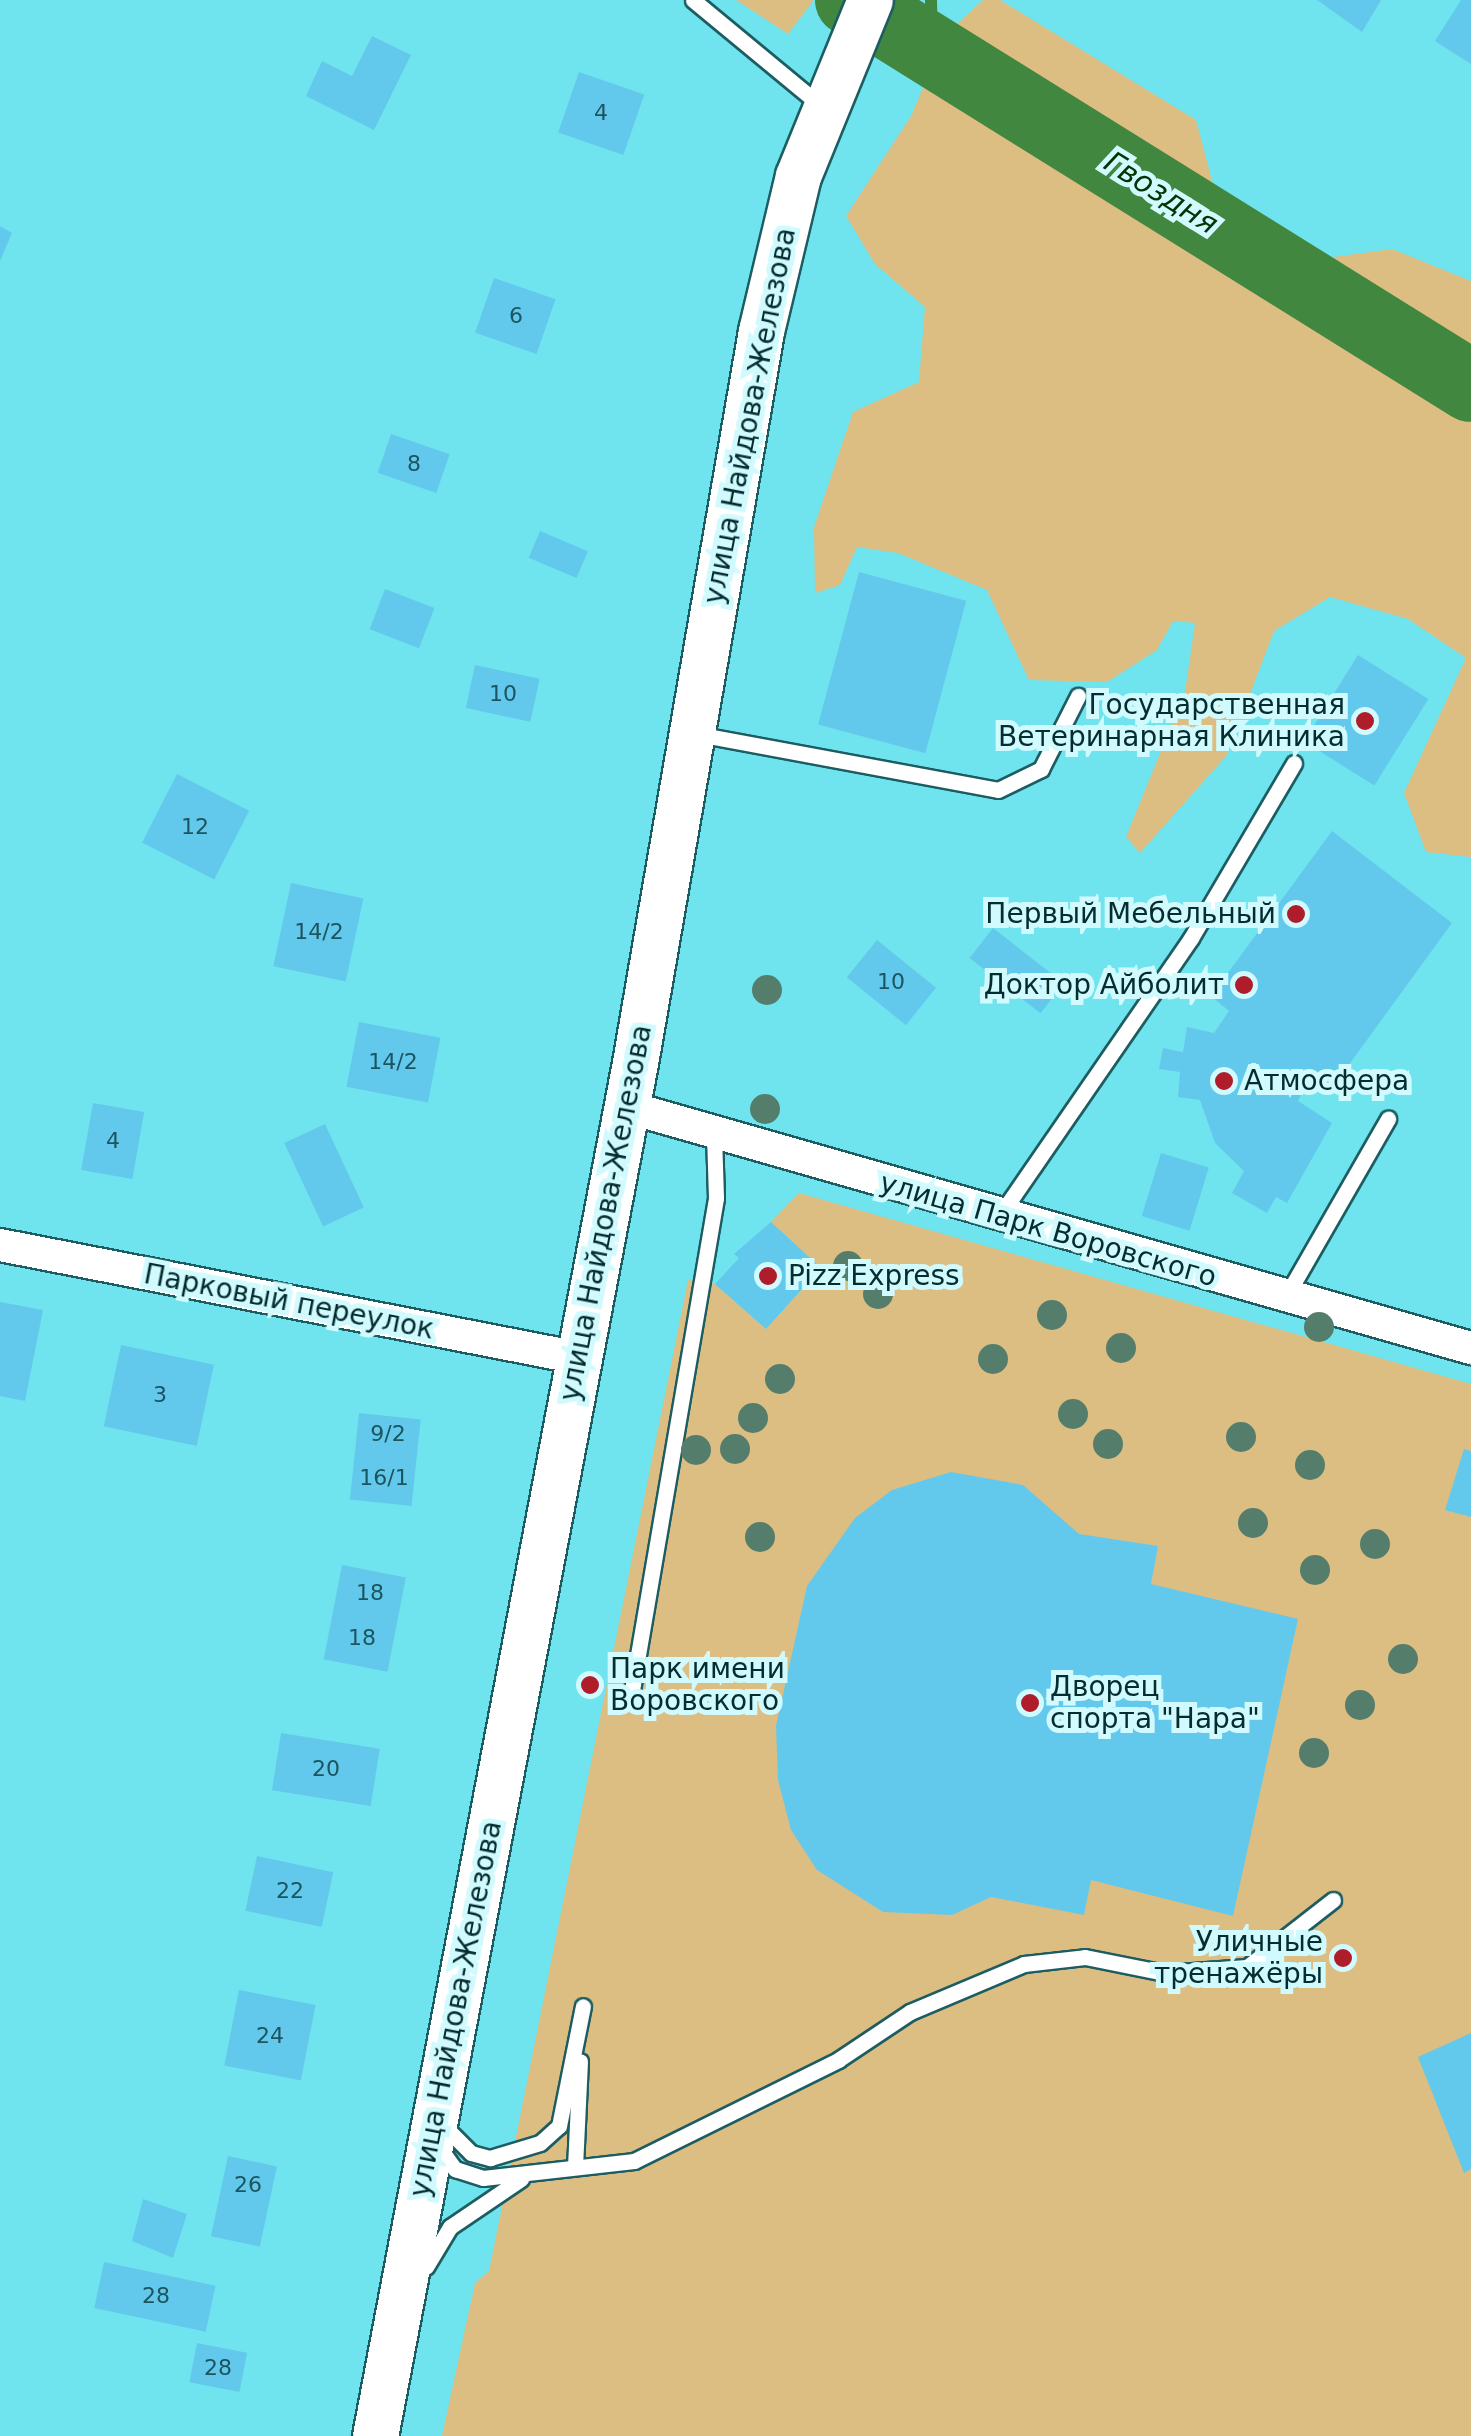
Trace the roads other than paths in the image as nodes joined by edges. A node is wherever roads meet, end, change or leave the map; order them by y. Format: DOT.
graph roads {
  1 [pos="693,0"];
  2 [pos="870,0"];
  3 [pos="828,90"];
  4 [pos="1078,696"];
  5 [pos="692,733"];
  6 [pos="1294,763"];
  7 [pos="627,1108"];
  8 [pos="1388,1120"];
  9 [pos="714,1133"];
  10 [pos="1000,1216"];
  11 [pos="0,1245"];
  12 [pos="1286,1298"];
  13 [pos="1471,1348"];
  14 [pos="579,1358"];
  15 [pos="631,1696"];
  16 [pos="1333,1900"];
  17 [pos="435,2112"];
  18 [pos="575,2167"];
  19 [pos="524,2177"];
  20 [pos="377,2424"];
  1 -- 3 [label="lane"];
  2 -- 3 [label="main road, улица Найдова-Железова"];
  3 -- 5 [label="main road, улица Найдова-Железова"];
  4 -- 5 [label="lane"];
  5 -- 7 [label="main road, улица Найдова-Железова"];
  6 -- 10 [label="lane"];
  7 -- 9 [label="street, улица Парк Воровского"];
  7 -- 14 [label="main road, улица Найдова-Железова"];
  8 -- 12 [label="lane"];
  9 -- 10 [label="street, улица Парк Воровского"];
  9 -- 15 [label="lane"];
  10 -- 12 [label="street, улица Парк Воровского"];
  11 -- 14 [label="street, Парковый переулок"];
  12 -- 13 [label="street, улица Парк Воровского"];
  14 -- 17 [label="main road, улица Найдова-Железова"];
  16 -- 18 [label="lane"];
  17 -- 18 [label="lane"];
  17 -- 19 [label="lane"];
  17 -- 20 [label="main road, улица Найдова-Железова"];
  18 -- 19 [label="lane"];
  19 -- 20 [label="lane"];
}
